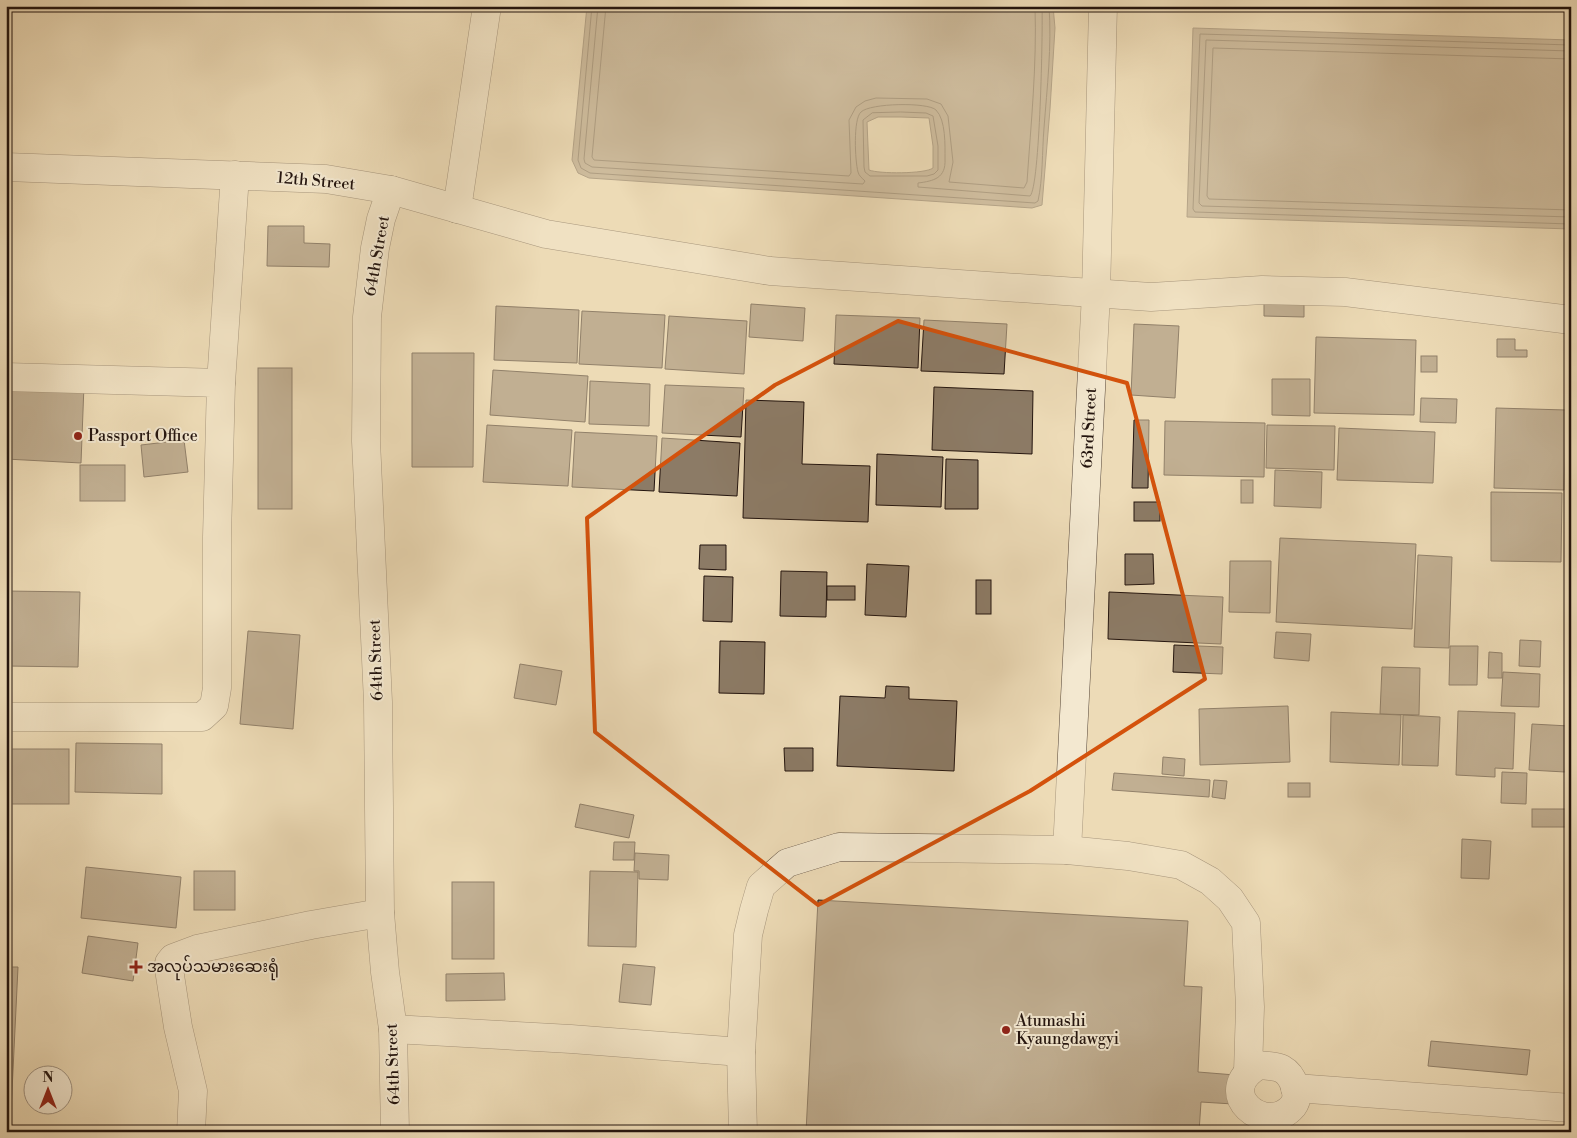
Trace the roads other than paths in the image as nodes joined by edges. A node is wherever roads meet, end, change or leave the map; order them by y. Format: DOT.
graph roads {
  1 [pos="487,6"];
  2 [pos="1103,6"];
  3 [pos="6,167"];
  4 [pos="235,175"];
  5 [pos="391,190"];
  6 [pos="457,209"];
  7 [pos="1096,294"];
  8 [pos="1571,320"];
  9 [pos="6,377"];
  10 [pos="221,383"];
  11 [pos="6,717"];
  12 [pos="1067,850"];
  13 [pos="380,913"];
  14 [pos="393,1028"];
  15 [pos="741,1052"];
  16 [pos="1248,1072"];
  17 [pos="1295,1088"];
  18 [pos="1571,1108"];
  19 [pos="1244,1120"];
  20 [pos="191,1132"];
  21 [pos="395,1132"];
  22 [pos="743,1132"];
  1 -- 6 [label="street"];
  2 -- 7 [label="street, 63rd Street"];
  3 -- 4 [label="street, 12th Street"];
  4 -- 5 [label="street, 12th Street"];
  4 -- 10 [label="street"];
  5 -- 6 [label="street, 12th Street"];
  5 -- 13 [label="street, 64th Street"];
  6 -- 7 [label="street, 12th Street"];
  7 -- 8 [label="street, 12th Street"];
  7 -- 12 [label="street, 63rd Street"];
  9 -- 10 [label="street"];
  10 -- 11 [label="street"];
  12 -- 15 [label="street"];
  12 -- 16 [label="street"];
  13 -- 14 [label="street, 64th Street"];
  13 -- 20 [label="street"];
  14 -- 15 [label="street"];
  14 -- 21 [label="street, 64th Street"];
  15 -- 22 [label="street"];
  16 -- 17 [label="street"];
  16 -- 19 [label="street"];
  17 -- 18 [label="street"];
  17 -- 19 [label="street"];
}
